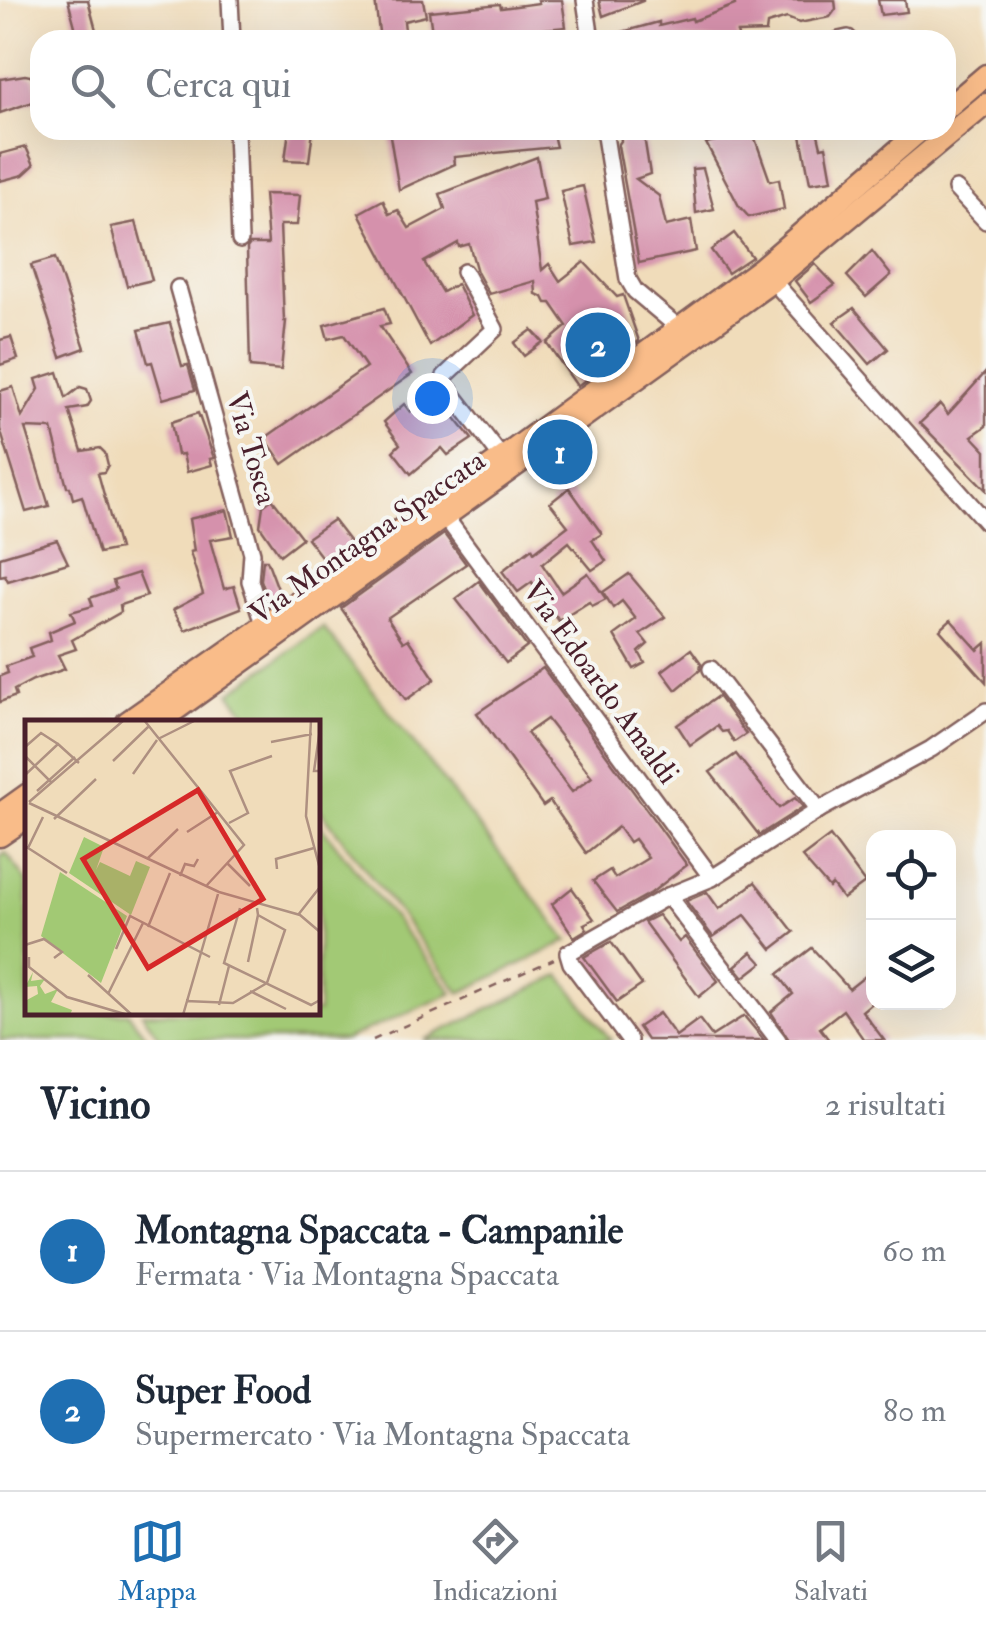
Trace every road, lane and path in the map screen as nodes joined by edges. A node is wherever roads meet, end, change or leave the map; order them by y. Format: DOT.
graph roads {
  1 [pos="230,0"];
  2 [pos="585,0"];
  3 [pos="232,30"];
  4 [pos="590,30"];
  5 [pos="986,75"];
  6 [pos="956,100"];
  7 [pos="986,104"];
  8 [pos="956,129"];
  9 [pos="236,140"];
  10 [pos="606,140"];
  11 [pos="910,140"];
  12 [pos="943,140"];
  13 [pos="956,189"];
  14 [pos="986,221"];
  15 [pos="240,240"];
  16 [pos="464,272"];
  17 [pos="773,281"];
  18 [pos="178,288"];
  19 [pos="679,328"];
  20 [pos="502,458"];
  21 [pos="446,518"];
  22 [pos="986,522"];
  23 [pos="264,624"];
  24 [pos="710,669"];
  25 [pos="986,711"];
  26 [pos="130,720"];
  27 [pos="162,720"];
  28 [pos="25,796"];
  29 [pos="819,810"];
  30 [pos="0,814"];
  31 [pos="25,818"];
  32 [pos="0,836"];
  33 [pos="712,878"];
  34 [pos="668,896"];
  35 [pos="568,953"];
  36 [pos="372,1040"];
  37 [pos="629,1040"];
  38 [pos="778,1040"];
  1 -- 3 [label="street"];
  2 -- 4 [label="street"];
  5 -- 6 [label="main road"];
  7 -- 8 [label="main road, Via Montagna Spaccata"];
  9 -- 15 [label="street"];
  10 -- 19 [label="street"];
  11 -- 19 [label="main road, Via Montagna Spaccata"];
  12 -- 17 [label="main road, Via Montagna Spaccata"];
  13 -- 14 [label="street"];
  16 -- 20 [label="street, Via Montagna Spaccata"];
  17 -- 21 [label="main road, Via Montagna Spaccata"];
  17 -- 22 [label="street"];
  18 -- 23 [label="street, Via Tosca"];
  19 -- 20 [label="main road, Via Montagna Spaccata"];
  20 -- 23 [label="main road, Via Montagna Spaccata"];
  21 -- 27 [label="main road, Via Montagna Spaccata"];
  21 -- 33 [label="street, Via Edoardo Amaldi"];
  23 -- 26 [label="main road, Via Montagna Spaccata"];
  24 -- 29 [label="street"];
  25 -- 29 [label="street"];
  28 -- 30 [label="main road"];
  29 -- 33 [label="street"];
  31 -- 32 [label="main road"];
  33 -- 34 [label="street"];
  34 -- 35 [label="street"];
  34 -- 38 [label="street"];
  35 -- 36 [label="path"];
  35 -- 37 [label="street"];
}
